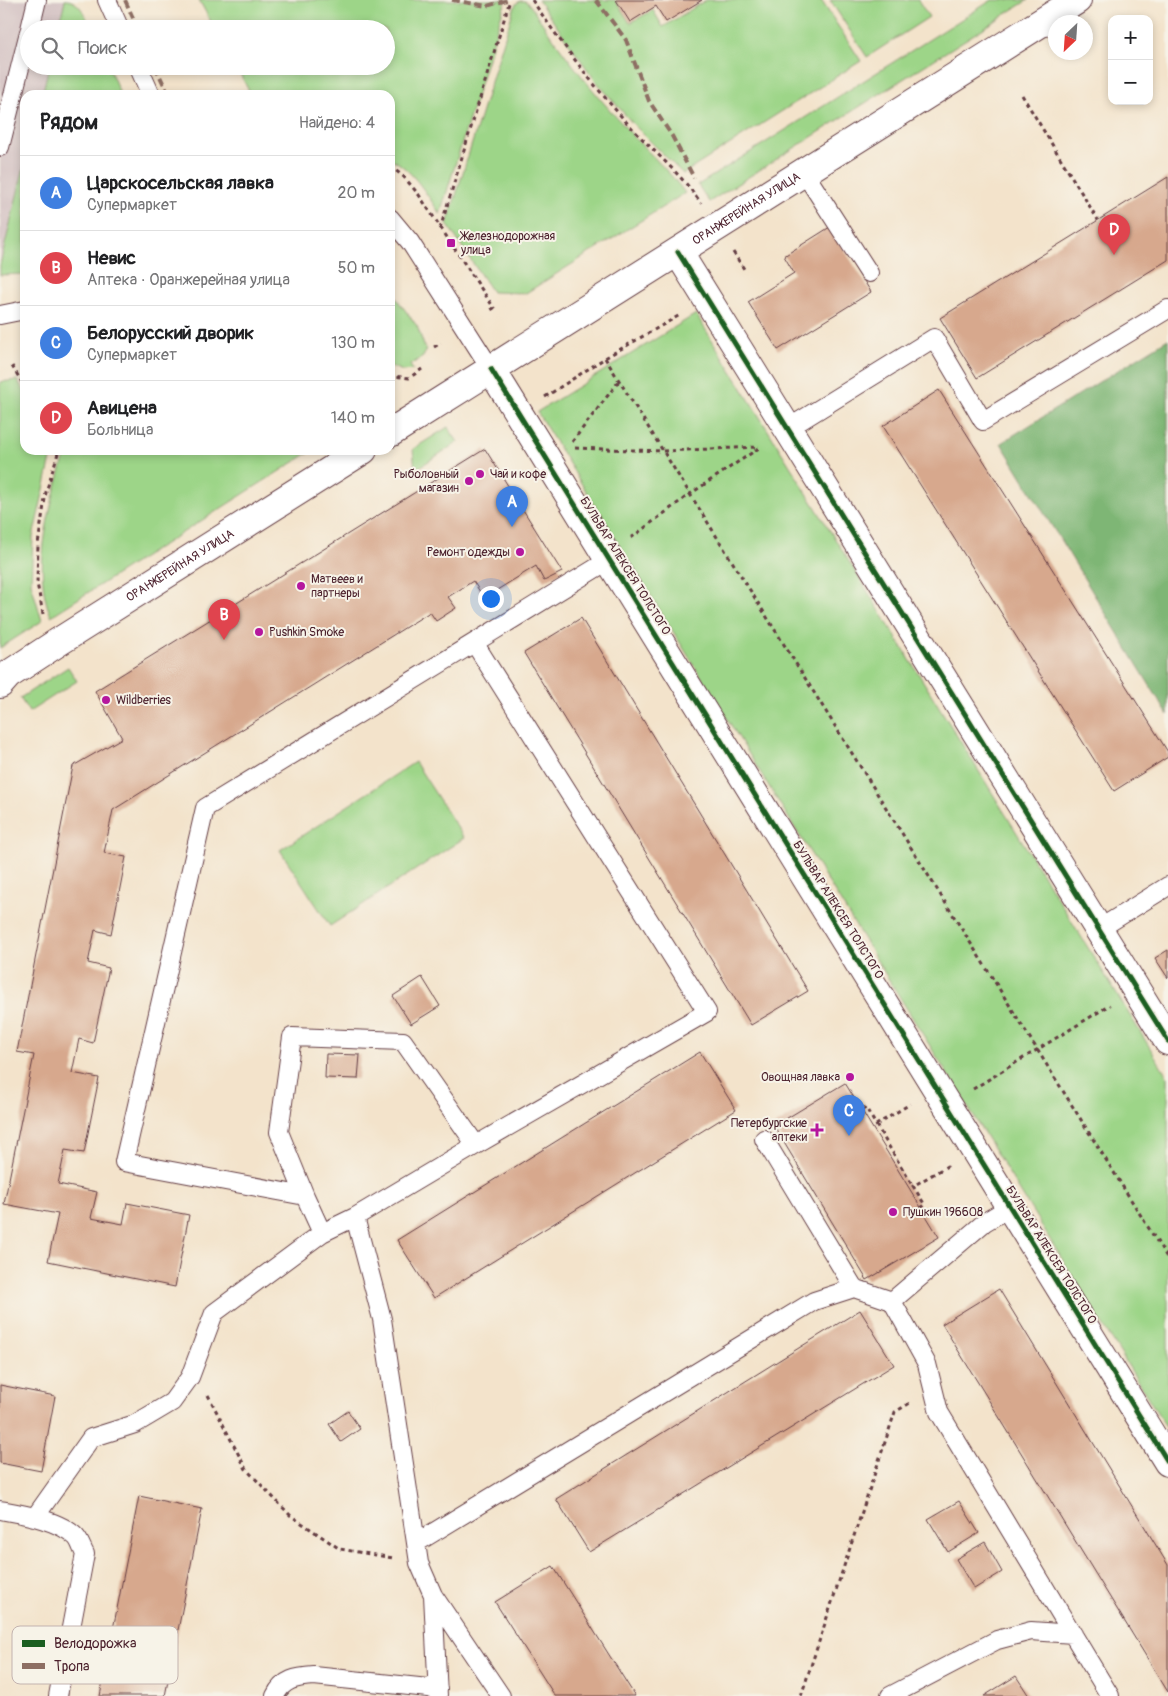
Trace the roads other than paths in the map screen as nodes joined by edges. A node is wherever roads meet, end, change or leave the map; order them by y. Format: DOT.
graph roads {
  1 [pos="37,0"];
  2 [pos="107,0"];
  3 [pos="1077,0"];
  4 [pos="32,20"];
  5 [pos="116,20"];
  6 [pos="20,66"];
  7 [pos="142,75"];
  8 [pos="149,90"];
  9 [pos="0,147"];
  10 [pos="804,172"];
  11 [pos="395,224"];
  12 [pos="678,252"];
  13 [pos="869,273"];
  14 [pos="1168,309"];
  15 [pos="20,311"];
  16 [pos="0,314"];
  17 [pos="491,369"];
  18 [pos="395,430"];
  19 [pos="777,436"];
  20 [pos="355,455"];
  21 [pos="609,560"];
  22 [pos="475,644"];
  23 [pos="0,684"];
  24 [pos="1168,886"];
  25 [pos="1099,929"];
  26 [pos="1168,1041"];
  27 [pos="764,1139"];
  28 [pos="476,1145"];
  29 [pos="304,1196"];
  30 [pos="1010,1207"];
  31 [pos="355,1217"];
  32 [pos="322,1233"];
  33 [pos="854,1288"];
  34 [pos="892,1301"];
  35 [pos="1168,1462"];
  36 [pos="0,1510"];
  37 [pos="35,1517"];
  38 [pos="416,1543"];
  39 [pos="433,1595"];
  40 [pos="71,1626"];
  41 [pos="1073,1634"];
  42 [pos="438,1692"];
  43 [pos="275,1696"];
  44 [pos="501,1696"];
  45 [pos="890,1696"];
  46 [pos="1110,1696"];
  1 -- 4 [label="lane"];
  2 -- 5 [label="lane"];
  3 -- 10 [label="street, ОРАНЖЕРЕЙНАЯ УЛИЦА"];
  6 -- 9 [label="lane"];
  7 -- 8 [label="lane"];
  10 -- 12 [label="street, ОРАНЖЕРЕЙНАЯ УЛИЦА"];
  10 -- 13 [label="lane"];
  11 -- 17 [label="lane"];
  12 -- 17 [label="street, ОРАНЖЕРЕЙНАЯ УЛИЦА"];
  12 -- 19 [label="street"];
  14 -- 19 [label="lane"];
  15 -- 16 [label="lane"];
  17 -- 18 [label="street, ОРАНЖЕРЕЙНАЯ УЛИЦА"];
  17 -- 21 [label="street, БУЛЬВАР АЛЕКСЕЯ ТОЛСТОГО"];
  19 -- 25 [label="street"];
  20 -- 23 [label="street, ОРАНЖЕРЕЙНАЯ УЛИЦА"];
  21 -- 22 [label="lane"];
  21 -- 30 [label="street, БУЛЬВАР АЛЕКСЕЯ ТОЛСТОГО"];
  22 -- 28 [label="lane"];
  22 -- 29 [label="lane"];
  24 -- 25 [label="lane"];
  25 -- 26 [label="street"];
  27 -- 33 [label="lane"];
  28 -- 29 [label="lane"];
  28 -- 31 [label="lane"];
  29 -- 32 [label="lane"];
  30 -- 34 [label="lane"];
  30 -- 35 [label="street, БУЛЬВАР АЛЕКСЕЯ ТОЛСТОГО"];
  31 -- 32 [label="lane"];
  31 -- 38 [label="lane"];
  32 -- 37 [label="lane"];
  33 -- 34 [label="lane"];
  33 -- 38 [label="lane"];
  34 -- 41 [label="lane"];
  36 -- 37 [label="lane"];
  37 -- 40 [label="lane"];
  38 -- 39 [label="lane"];
  39 -- 42 [label="lane"];
  39 -- 44 [label="lane"];
  41 -- 45 [label="lane"];
  41 -- 46 [label="lane"];
  42 -- 43 [label="lane"];
}
